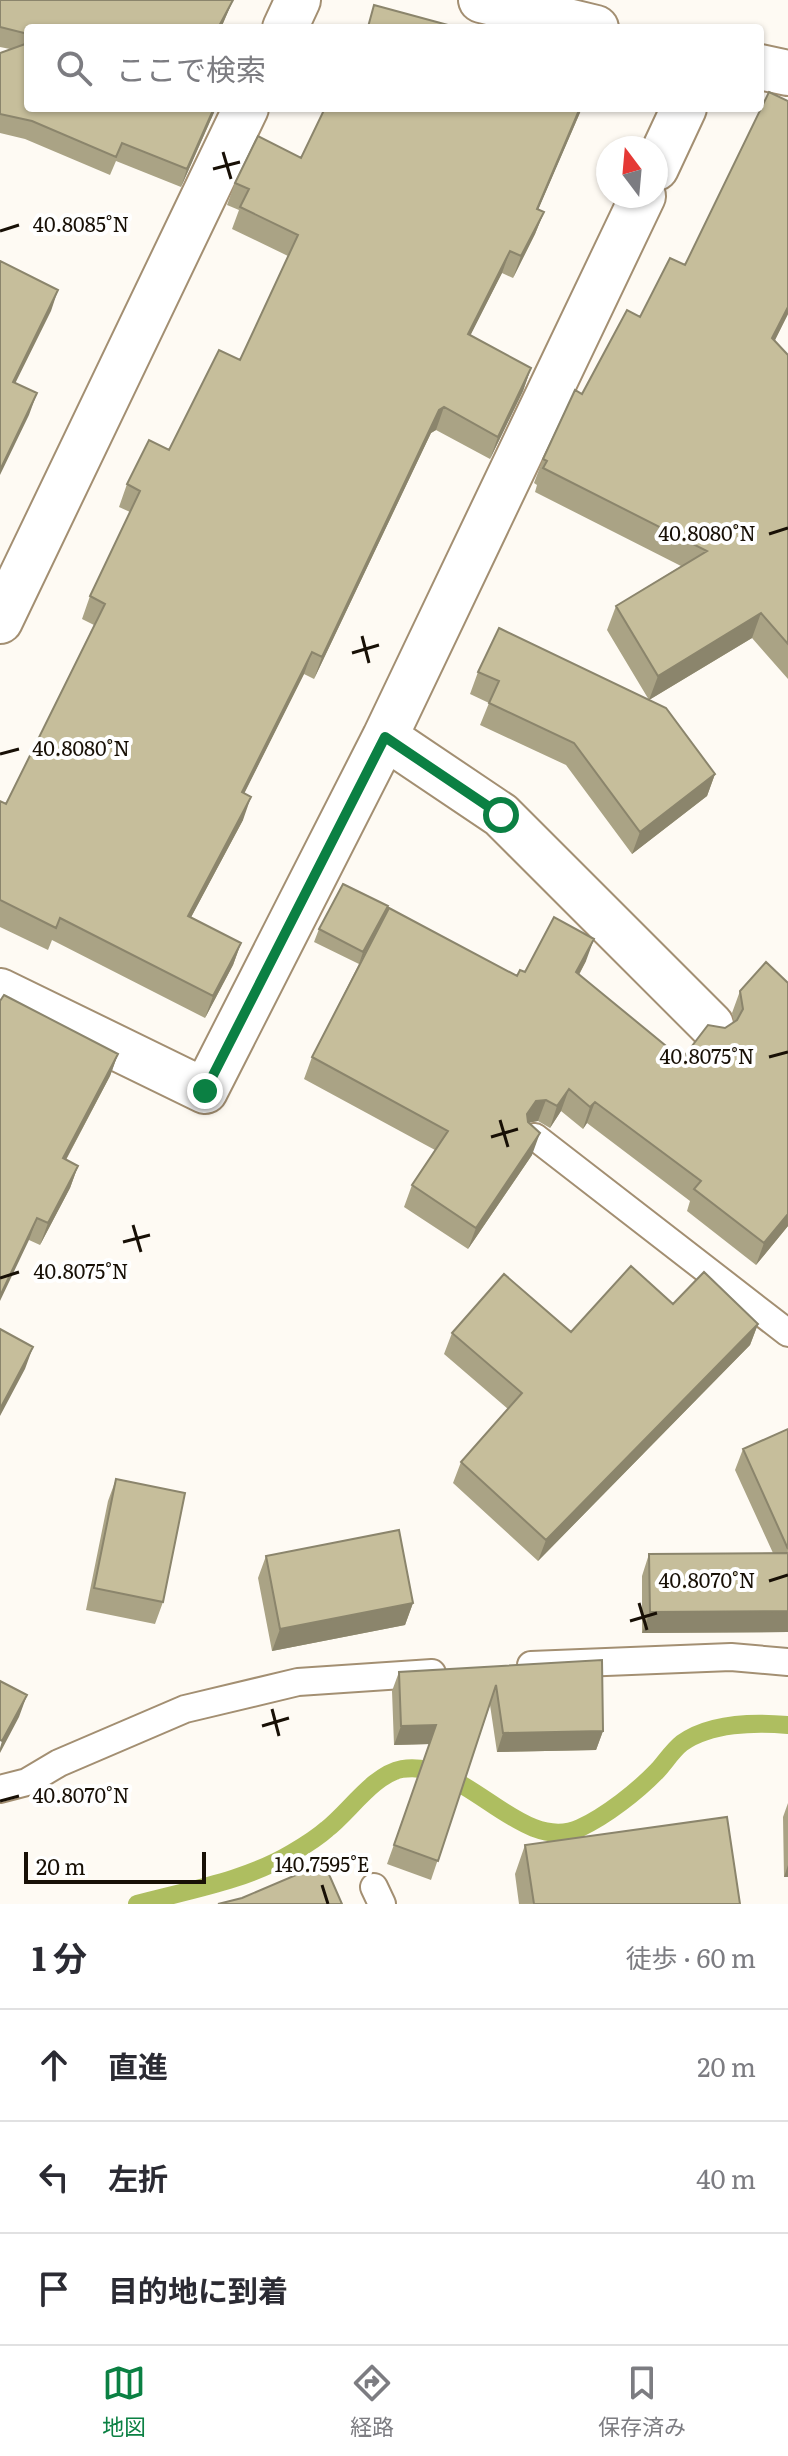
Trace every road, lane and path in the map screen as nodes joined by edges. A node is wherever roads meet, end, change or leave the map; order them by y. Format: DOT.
graph roads {
  1 [pos="298,0"];
  2 [pos="481,0"];
  3 [pos="287,24"];
  4 [pos="580,24"];
  5 [pos="764,68"];
  6 [pos="788,73"];
  7 [pos="244,112"];
  8 [pos="682,112"];
  9 [pos="668,142"];
  10 [pos="637,208"];
  11 [pos="0,621"];
  12 [pos="385,737"];
  13 [pos="0,991"];
  14 [pos="711,1025"];
  15 [pos="535,1137"];
  16 [pos="788,1333"];
  17 [pos="788,1662"];
  18 [pos="500,1667"];
  19 [pos="454,1671"];
  20 [pos="0,1789"];
  1 -- 3 [label="street"];
  2 -- 4 [label="street"];
  5 -- 6 [label="street"];
  7 -- 11 [label="street"];
  8 -- 9 [label="street"];
  10 -- 12 [label="street"];
  12 -- 13 [label="street"];
  12 -- 14 [label="street"];
  15 -- 16 [label="lane"];
  17 -- 18 [label="lane"];
  19 -- 20 [label="lane"];
}
